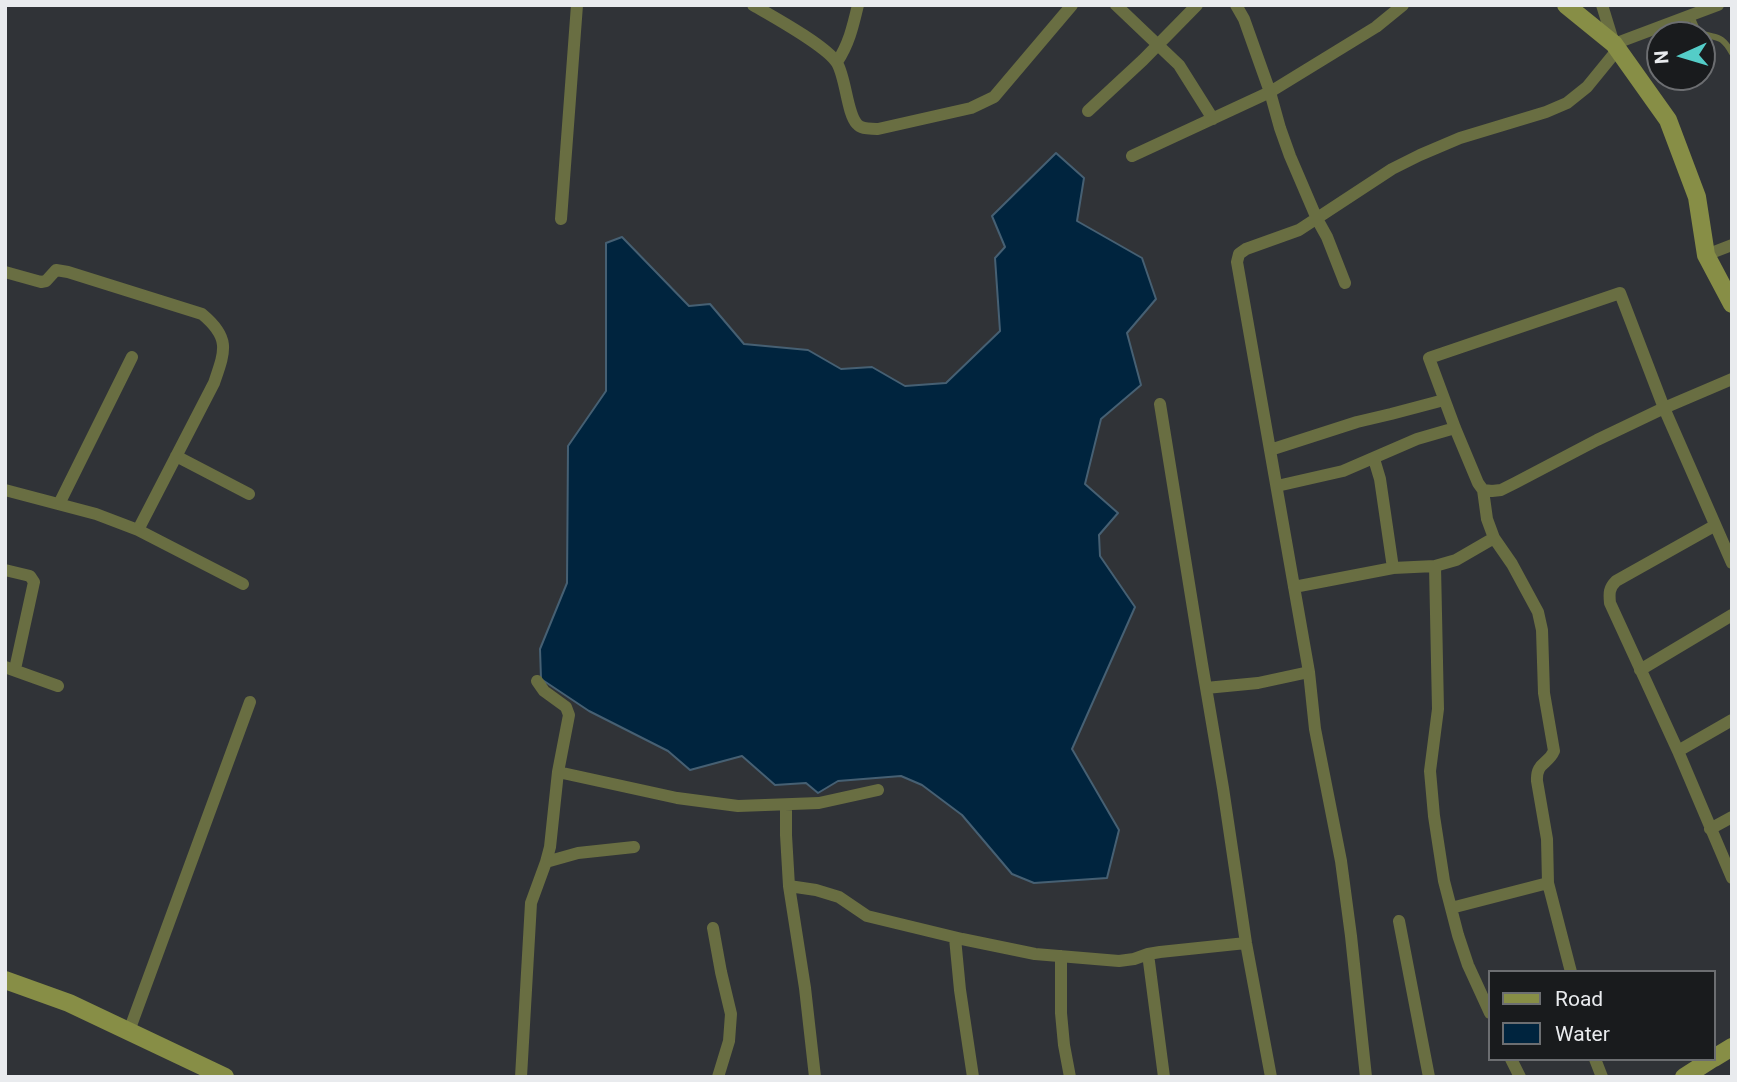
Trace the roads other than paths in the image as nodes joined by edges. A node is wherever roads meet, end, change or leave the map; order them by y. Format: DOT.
graph roads {
  1 [pos="577,5"];
  2 [pos="753,5"];
  3 [pos="858,5"];
  4 [pos="1072,5"];
  5 [pos="1116,5"];
  6 [pos="1197,5"];
  7 [pos="1236,5"];
  8 [pos="1403,5"];
  9 [pos="1566,5"];
  10 [pos="1602,5"];
  11 [pos="1718,5"];
  12 [pos="1692,16"];
  13 [pos="1159,44"];
  14 [pos="1616,46"];
  15 [pos="1732,53"];
  16 [pos="837,62"];
  17 [pos="1270,92"];
  18 [pos="1088,111"];
  19 [pos="1213,119"];
  20 [pos="1132,156"];
  21 [pos="561,219"];
  22 [pos="1317,219"];
  23 [pos="1732,245"];
  24 [pos="1706,255"];
  25 [pos="5,272"];
  26 [pos="1345,283"];
  27 [pos="1732,304"];
  28 [pos="132,357"];
  29 [pos="1732,379"];
  30 [pos="1444,400"];
  31 [pos="1160,404"];
  32 [pos="1664,408"];
  33 [pos="1455,429"];
  34 [pos="1270,450"];
  35 [pos="176,456"];
  36 [pos="1374,459"];
  37 [pos="1277,486"];
  38 [pos="5,490"];
  39 [pos="1483,490"];
  40 [pos="249,494"];
  41 [pos="59,505"];
  42 [pos="1714,526"];
  43 [pos="138,530"];
  44 [pos="1494,538"];
  45 [pos="1732,563"];
  46 [pos="1435,566"];
  47 [pos="1393,568"];
  48 [pos="5,570"];
  49 [pos="243,584"];
  50 [pos="1294,587"];
  51 [pos="1732,615"];
  52 [pos="10,668"];
  53 [pos="1640,670"];
  54 [pos="1309,673"];
  55 [pos="537,681"];
  56 [pos="58,686"];
  57 [pos="1206,688"];
  58 [pos="250,702"];
  59 [pos="1732,720"];
  60 [pos="1678,751"];
  61 [pos="558,772"];
  62 [pos="878,790"];
  63 [pos="786,805"];
  64 [pos="1732,817"];
  65 [pos="1710,829"];
  66 [pos="634,847"];
  67 [pos="546,862"];
  68 [pos="1732,878"];
  69 [pos="1548,883"];
  70 [pos="789,886"];
  71 [pos="1451,908"];
  72 [pos="1399,921"];
  73 [pos="713,928"];
  74 [pos="955,938"];
  75 [pos="1246,943"];
  76 [pos="1148,954"];
  77 [pos="1061,956"];
  78 [pos="1570,970"];
  79 [pos="5,980"];
  80 [pos="1488,1009"];
  81 [pos="129,1031"];
  82 [pos="1732,1047"];
  83 [pos="1716,1057"];
  84 [pos="1512,1061"];
  85 [pos="1710,1061"];
  86 [pos="225,1077"];
  87 [pos="521,1077"];
  88 [pos="718,1077"];
  89 [pos="816,1077"];
  90 [pos="973,1077"];
  91 [pos="1070,1077"];
  92 [pos="1164,1077"];
  93 [pos="1271,1077"];
  94 [pos="1366,1077"];
  95 [pos="1429,1077"];
  96 [pos="1520,1077"];
  97 [pos="1684,1077"];
  1 -- 21 [label="street"];
  2 -- 16 [label="street"];
  3 -- 16 [label="street"];
  4 -- 16 [label="street"];
  5 -- 13 [label="street"];
  6 -- 13 [label="street"];
  7 -- 17 [label="street"];
  8 -- 17 [label="street"];
  9 -- 14 [label="street"];
  10 -- 14 [label="street"];
  11 -- 12 [label="street"];
  12 -- 14 [label="street"];
  12 -- 15 [label="lane"];
  13 -- 18 [label="street"];
  13 -- 19 [label="street"];
  14 -- 22 [label="street"];
  14 -- 24 [label="street"];
  17 -- 19 [label="street"];
  17 -- 22 [label="street"];
  19 -- 20 [label="street"];
  22 -- 26 [label="street"];
  22 -- 34 [label="street"];
  23 -- 24 [label="street"];
  24 -- 27 [label="street"];
  25 -- 35 [label="street"];
  28 -- 41 [label="street"];
  29 -- 32 [label="street"];
  30 -- 32 [label="street"];
  30 -- 33 [label="street"];
  30 -- 34 [label="street"];
  31 -- 57 [label="street"];
  32 -- 39 [label="street"];
  32 -- 42 [label="street"];
  33 -- 36 [label="street"];
  33 -- 39 [label="street"];
  34 -- 37 [label="street"];
  35 -- 40 [label="street"];
  35 -- 43 [label="street"];
  36 -- 37 [label="street"];
  36 -- 47 [label="street"];
  37 -- 50 [label="street"];
  38 -- 41 [label="street"];
  39 -- 44 [label="street"];
  41 -- 43 [label="street"];
  42 -- 45 [label="street"];
  42 -- 53 [label="street"];
  43 -- 49 [label="street"];
  44 -- 46 [label="street"];
  44 -- 69 [label="street"];
  46 -- 47 [label="street"];
  46 -- 71 [label="street"];
  47 -- 50 [label="street"];
  48 -- 52 [label="street"];
  50 -- 54 [label="street"];
  51 -- 53 [label="street"];
  52 -- 56 [label="street"];
  53 -- 60 [label="street"];
  54 -- 57 [label="street"];
  54 -- 94 [label="street"];
  55 -- 61 [label="street"];
  57 -- 75 [label="street"];
  58 -- 81 [label="street"];
  59 -- 60 [label="street"];
  60 -- 65 [label="street"];
  61 -- 63 [label="street"];
  61 -- 67 [label="street"];
  62 -- 63 [label="street"];
  63 -- 70 [label="street"];
  64 -- 65 [label="street"];
  65 -- 68 [label="street"];
  66 -- 67 [label="street"];
  67 -- 87 [label="street"];
  69 -- 71 [label="street"];
  69 -- 78 [label="street"];
  70 -- 74 [label="street"];
  70 -- 89 [label="street"];
  71 -- 80 [label="street"];
  72 -- 95 [label="street"];
  73 -- 88 [label="street"];
  74 -- 77 [label="street"];
  74 -- 90 [label="street"];
  75 -- 76 [label="street"];
  75 -- 93 [label="street"];
  76 -- 77 [label="street"];
  76 -- 92 [label="street"];
  77 -- 91 [label="street"];
  79 -- 81 [label="street"];
  81 -- 86 [label="street"];
  82 -- 83 [label="street"];
  84 -- 96 [label="street"];
  85 -- 97 [label="street"];
}
